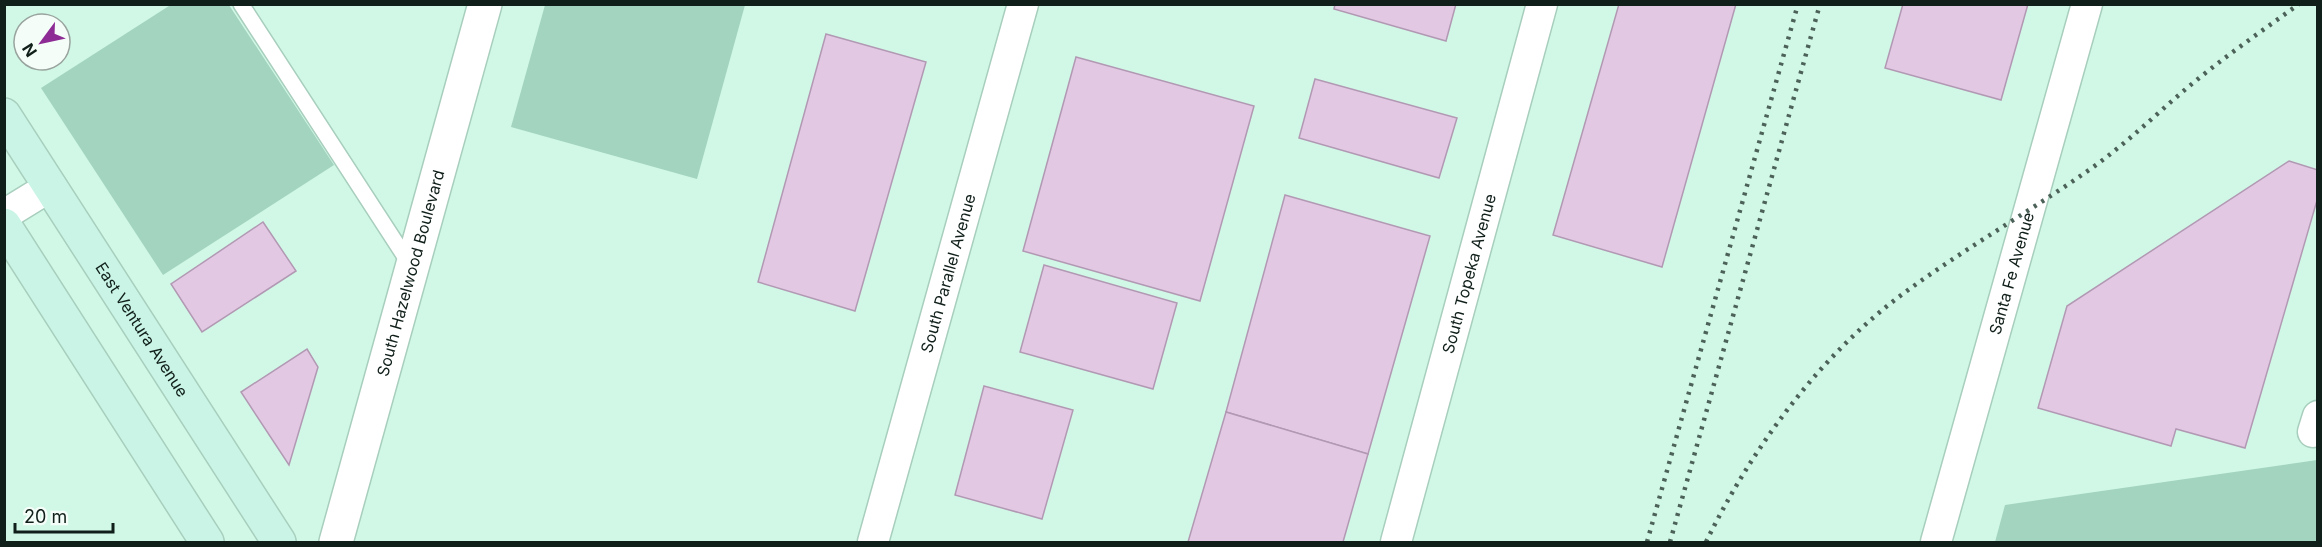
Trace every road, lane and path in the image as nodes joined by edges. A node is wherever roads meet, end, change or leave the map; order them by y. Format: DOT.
graph roads {
  1 [pos="241,4"];
  2 [pos="485,4"];
  3 [pos="1023,4"];
  4 [pos="1542,4"];
  5 [pos="2087,4"];
  6 [pos="4,115"];
  7 [pos="51,186"];
  8 [pos="4,215"];
  9 [pos="4,225"];
  10 [pos="413,269"];
  11 [pos="207,543"];
  12 [pos="279,543"];
  13 [pos="336,543"];
  14 [pos="873,543"];
  15 [pos="1396,543"];
  16 [pos="1936,543"];
  1 -- 10 [label="lane"];
  2 -- 10 [label="street, South Hazelwood Boulevard"];
  3 -- 14 [label="street, South Parallel Avenue"];
  4 -- 15 [label="street, South Topeka Avenue"];
  5 -- 16 [label="street, Santa Fe Avenue"];
  6 -- 7 [label="main road, East Ventura Avenue"];
  7 -- 8 [label="street"];
  7 -- 12 [label="main road, East Ventura Avenue"];
  9 -- 11 [label="main road"];
  10 -- 13 [label="street, South Hazelwood Boulevard"];
}
